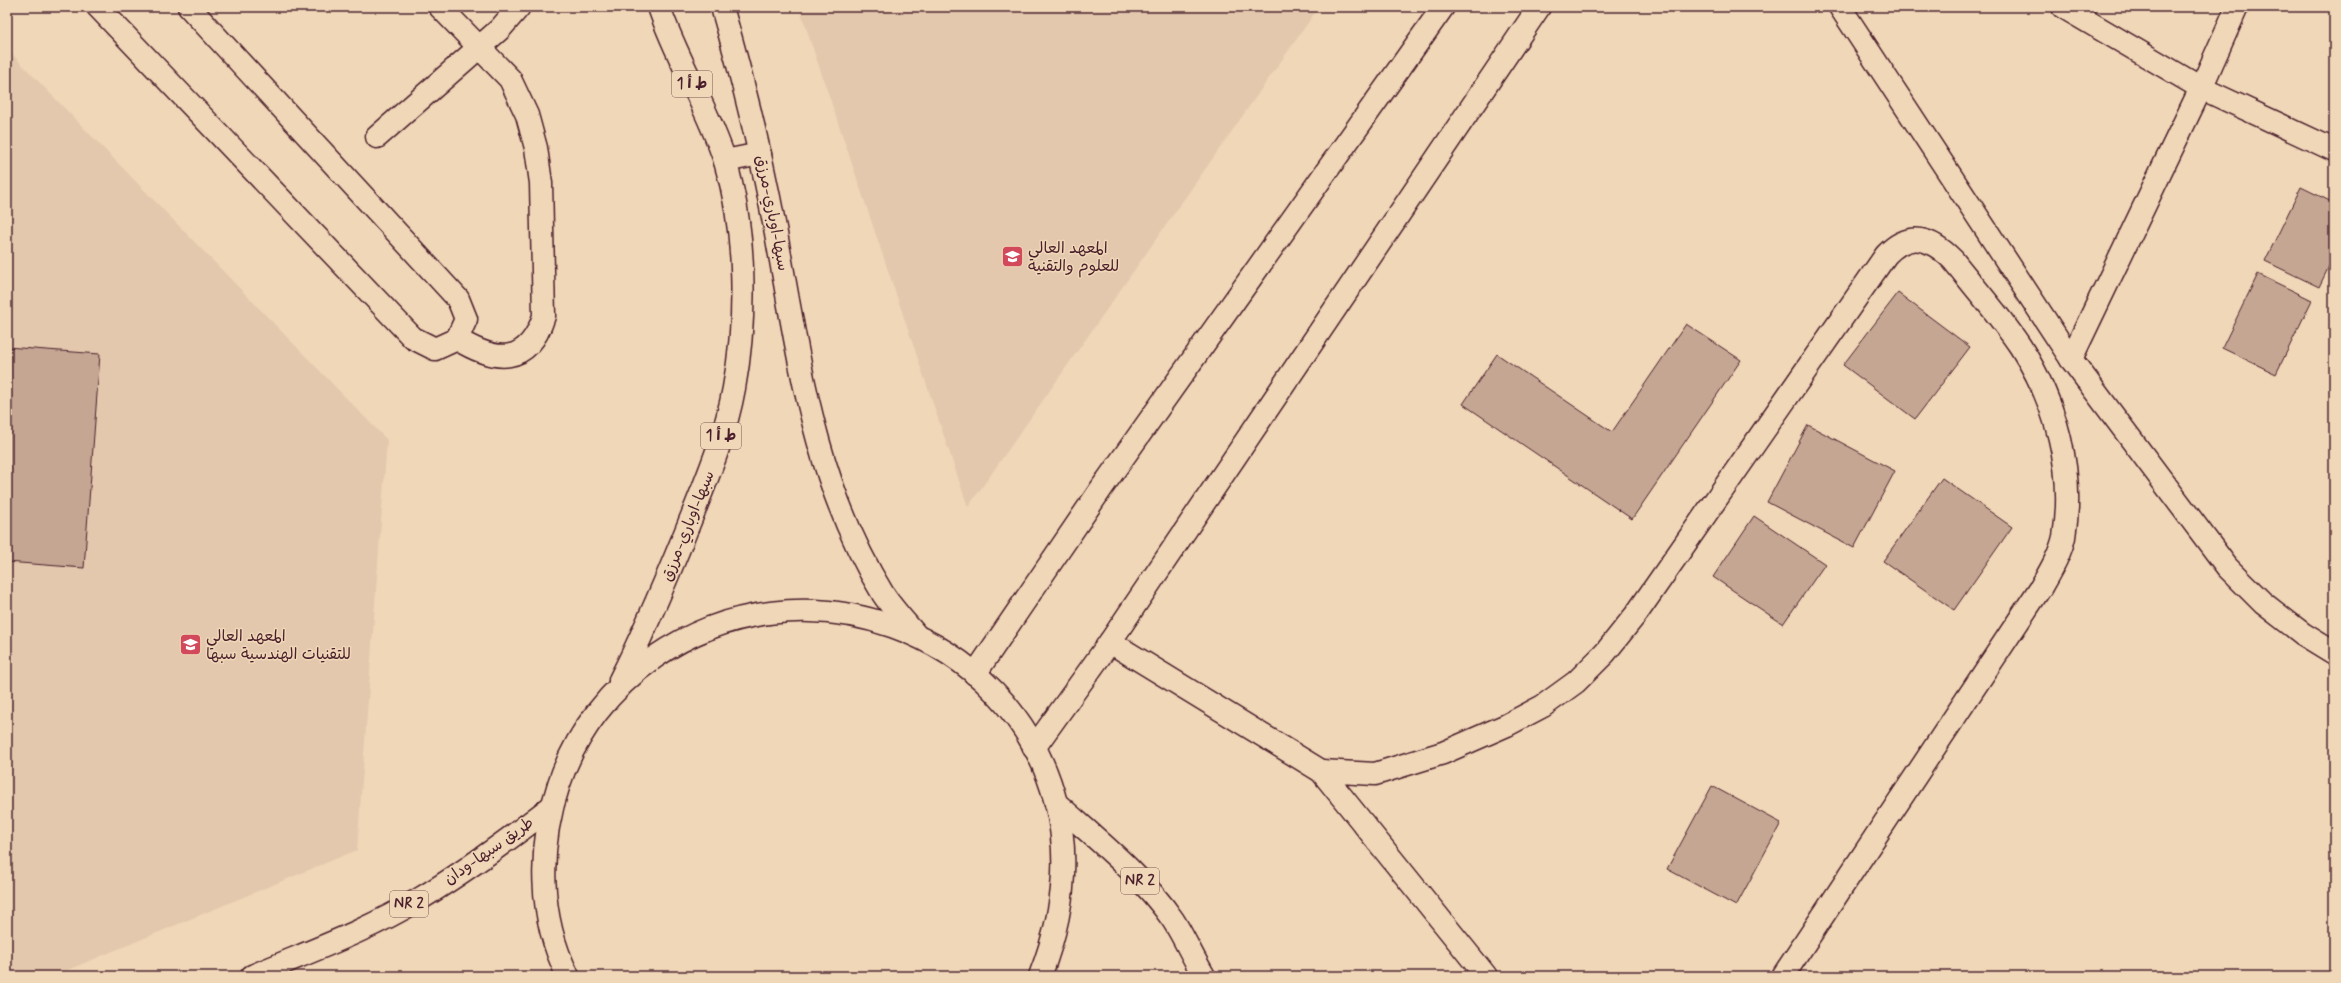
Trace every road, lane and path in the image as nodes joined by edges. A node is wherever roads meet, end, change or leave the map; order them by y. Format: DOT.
graph roads {
  1 [pos="98,7"];
  2 [pos="189,7"];
  3 [pos="440,7"];
  4 [pos="519,7"];
  5 [pos="659,7"];
  6 [pos="722,7"];
  7 [pos="1443,7"];
  8 [pos="1538,7"];
  9 [pos="1840,7"];
  10 [pos="2063,7"];
  11 [pos="2237,7"];
  12 [pos="479,47"];
  13 [pos="2201,88"];
  14 [pos="377,137"];
  15 [pos="2334,150"];
  16 [pos="760,154"];
  17 [pos="725,162"];
  18 [pos="457,339"];
  19 [pos="2071,358"];
  20 [pos="916,635"];
  21 [pos="1110,642"];
  22 [pos="2334,653"];
  23 [pos="975,674"];
  24 [pos="613,693"];
  25 [pos="1034,748"];
  26 [pos="1321,771"];
  27 [pos="1056,803"];
  28 [pos="551,807"];
  29 [pos="252,976"];
  30 [pos="568,976"];
  31 [pos="1040,976"];
  32 [pos="1204,976"];
  33 [pos="1486,976"];
  34 [pos="1784,976"];
  1 -- 18 [label="main road"];
  2 -- 18 [label="main road"];
  3 -- 12 [label="main road"];
  4 -- 12 [label="main road"];
  5 -- 17 [label="main road, سبها-اوباري-مرزق / ط أ 1"];
  6 -- 16 [label="main road, سبها-اوباري-مرزق"];
  7 -- 23 [label="main road"];
  8 -- 21 [label="main road"];
  9 -- 19 [label="main road"];
  10 -- 13 [label="main road"];
  11 -- 13 [label="main road"];
  12 -- 14 [label="main road"];
  12 -- 18 [label="main road"];
  13 -- 15 [label="main road"];
  13 -- 19 [label="main road"];
  16 -- 17 [label="main road"];
  16 -- 20 [label="main road, سبها-اوباري-مرزق"];
  17 -- 24 [label="main road, سبها-اوباري-مرزق / ط أ 1"];
  19 -- 22 [label="main road"];
  20 -- 23 [label="main road"];
  20 -- 24 [label="main road"];
  21 -- 25 [label="main road"];
  21 -- 26 [label="main road"];
  23 -- 25 [label="main road"];
  24 -- 28 [label="main road"];
  25 -- 27 [label="main road"];
  26 -- 33 [label="main road"];
  26 -- 34 [label="main road"];
  27 -- 31 [label="main road"];
  27 -- 32 [label="main road, NR 2"];
  28 -- 29 [label="main road, طريق سبها-ودان / NR 2"];
  28 -- 30 [label="main road"];
}
